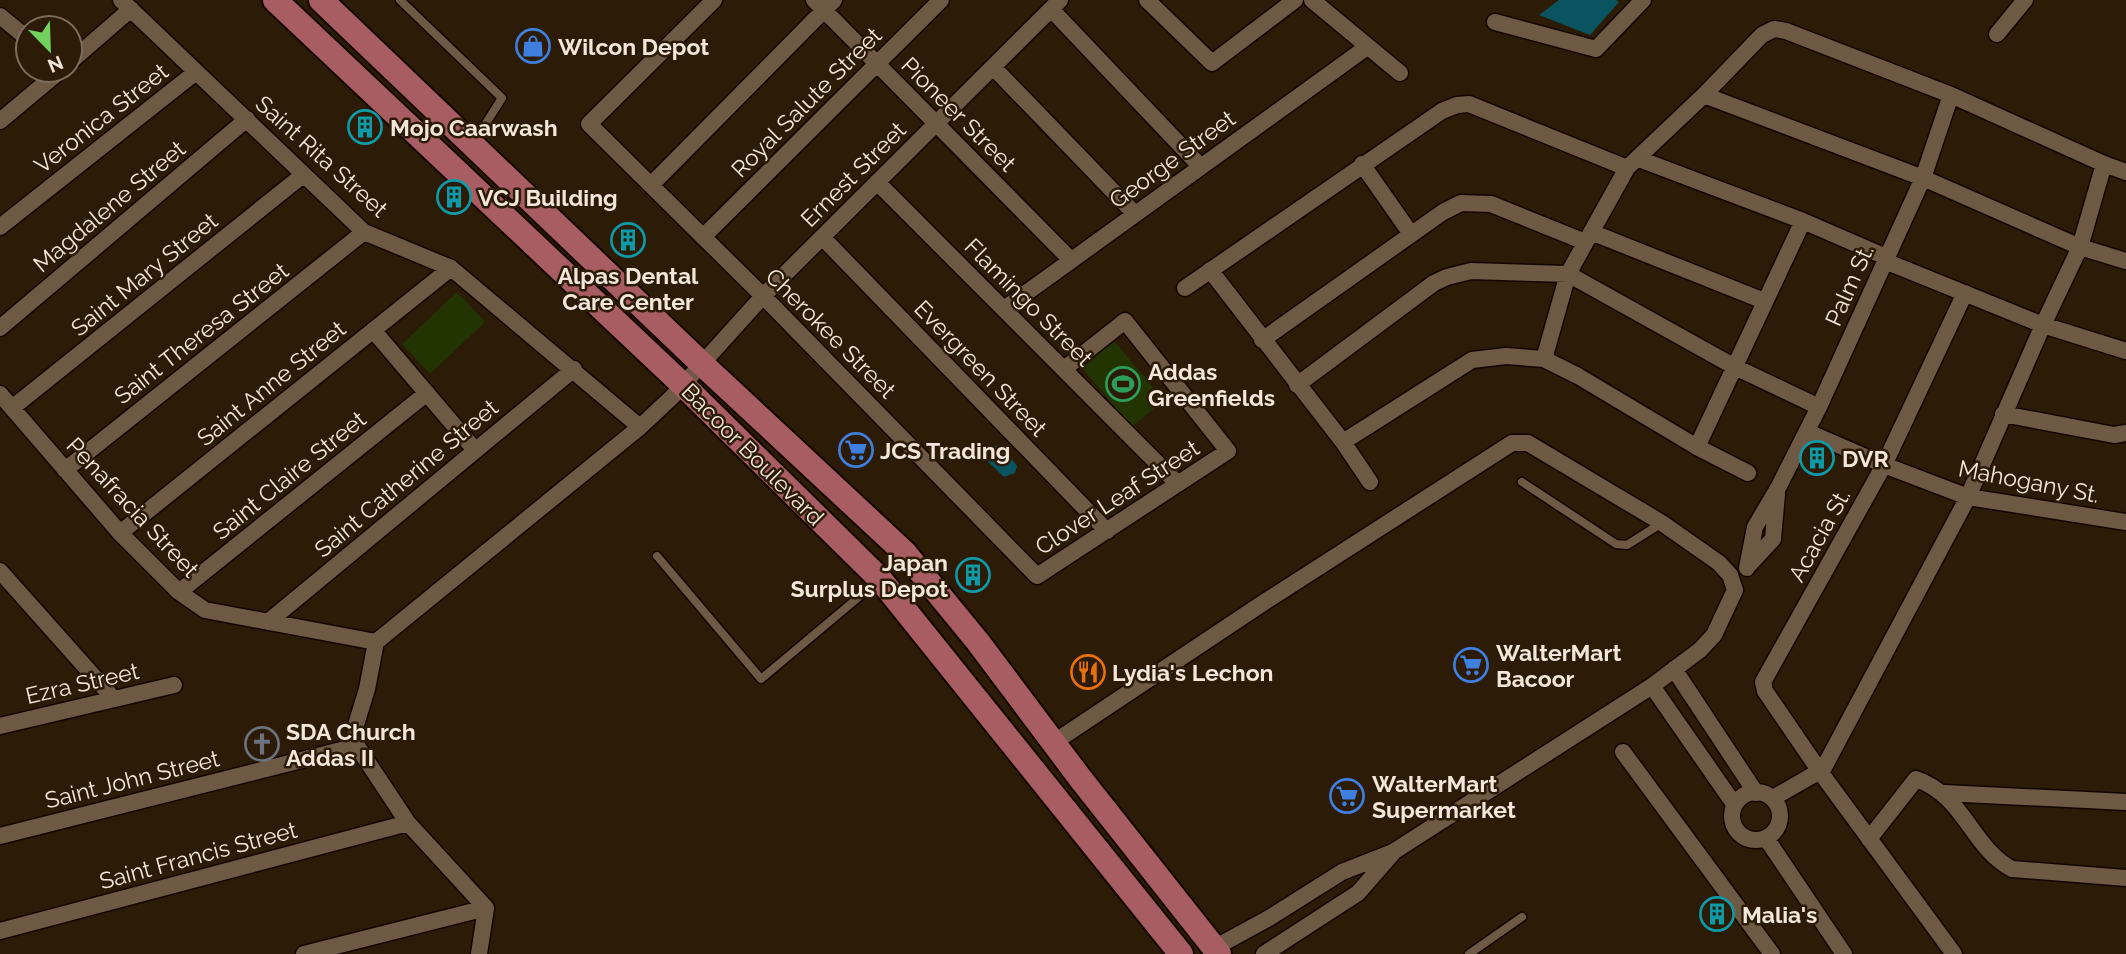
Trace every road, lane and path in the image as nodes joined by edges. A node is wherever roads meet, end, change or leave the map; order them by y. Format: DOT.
graph roads {
  1 [pos="275,0"];
  2 [pos="321,0"];
  3 [pos="400,0"];
  4 [pos="941,0"];
  5 [pos="1147,0"];
  6 [pos="1295,0"];
  7 [pos="1312,0"];
  8 [pos="1643,0"];
  9 [pos="2025,0"];
  10 [pos="706,3"];
  11 [pos="824,3"];
  12 [pos="126,4"];
  13 [pos="1055,5"];
  14 [pos="0,16"];
  15 [pos="1495,22"];
  16 [pos="14,28"];
  17 [pos="1997,34"];
  18 [pos="1367,47"];
  19 [pos="84,48"];
  20 [pos="877,64"];
  21 [pos="993,66"];
  22 [pos="196,72"];
  23 [pos="1399,73"];
  24 [pos="44,84"];
  25 [pos="1704,95"];
  26 [pos="1951,95"];
  27 [pos="247,119"];
  28 [pos="0,121"];
  29 [pos="936,123"];
  30 [pos="473,145"];
  31 [pos="1362,164"];
  32 [pos="1633,164"];
  33 [pos="2104,164"];
  34 [pos="1201,167"];
  35 [pos="2126,172"];
  36 [pos="303,176"];
  37 [pos="1923,178"];
  38 [pos="877,182"];
  39 [pos="651,185"];
  40 [pos="1135,214"];
  41 [pos="1803,221"];
  42 [pos="0,226"];
  43 [pos="364,232"];
  44 [pos="1411,234"];
  45 [pos="703,237"];
  46 [pos="822,237"];
  47 [pos="1588,237"];
  48 [pos="2080,247"];
  49 [pos="1885,259"];
  50 [pos="1072,260"];
  51 [pos="2126,261"];
  52 [pos="451,268"];
  53 [pos="1210,270"];
  54 [pos="1568,274"];
  55 [pos="1185,288"];
  56 [pos="1965,293"];
  57 [pos="763,296"];
  58 [pos="1764,302"];
  59 [pos="1004,309"];
  60 [pos="2043,325"];
  61 [pos="0,328"];
  62 [pos="373,331"];
  63 [pos="1262,340"];
  64 [pos="2126,351"];
  65 [pos="1544,359"];
  66 [pos="702,364"];
  67 [pos="1735,367"];
  68 [pos="574,369"];
  69 [pos="1063,369"];
  70 [pos="682,384"];
  71 [pos="1297,385"];
  72 [pos="0,394"];
  73 [pos="427,394"];
  74 [pos="1819,407"];
  75 [pos="12,408"];
  76 [pos="2003,414"];
  77 [pos="640,427"];
  78 [pos="1808,432"];
  79 [pos="2126,433"];
  80 [pos="1343,442"];
  81 [pos="1697,447"];
  82 [pos="475,450"];
  83 [pos="1884,465"];
  84 [pos="65,470"];
  85 [pos="1748,473"];
  86 [pos="1370,482"];
  87 [pos="1522,482"];
  88 [pos="1178,484"];
  89 [pos="1968,497"];
  90 [pos="2126,522"];
  91 [pos="1662,523"];
  92 [pos="1107,531"];
  93 [pos="120,533"];
  94 [pos="657,556"];
  95 [pos="1037,576"];
  96 [pos="880,579"];
  97 [pos="4,580"];
  98 [pos="1735,590"];
  99 [pos="179,592"];
  100 [pos="268,622"];
  101 [pos="376,642"];
  102 [pos="1674,669"];
  103 [pos="174,685"];
  104 [pos="1652,686"];
  105 [pos="113,698"];
  106 [pos="0,726"];
  107 [pos="1053,743"];
  108 [pos="357,746"];
  109 [pos="1623,752"];
  110 [pos="1821,774"];
  111 [pos="1756,793"];
  112 [pos="1944,793"];
  113 [pos="1773,798"];
  114 [pos="2126,802"];
  115 [pos="1734,804"];
  116 [pos="408,823"];
  117 [pos="0,836"];
  118 [pos="1766,838"];
  119 [pos="1869,839"];
  120 [pos="1393,852"];
  121 [pos="2126,878"];
  122 [pos="1315,888"];
  123 [pos="486,908"];
  124 [pos="1330,911"];
  125 [pos="1522,917"];
  126 [pos="0,931"];
  127 [pos="1217,951"];
  128 [pos="1177,953"];
  129 [pos="304,954"];
  130 [pos="479,954"];
  131 [pos="1264,954"];
  132 [pos="1469,954"];
  133 [pos="1772,954"];
  134 [pos="1845,954"];
  135 [pos="1954,954"];
  1 -- 70 [label="main road, Bacoor Boulevard"];
  2 -- 30 [label="main road, Bacoor Boulevard"];
  3 -- 30 [label="lane"];
  4 -- 20 [label="street, Royal Salute Street"];
  5 -- 6 [label="street"];
  7 -- 18 [label="street"];
  8 -- 15 [label="street"];
  9 -- 17 [label="street"];
  10 -- 39 [label="street, Cherokee Street"];
  11 -- 20 [label="street, Pioneer Street"];
  11 -- 39 [label="street"];
  12 -- 19 [label="street"];
  12 -- 22 [label="street, Saint Rita Street"];
  13 -- 21 [label="street, Ernest Street"];
  13 -- 34 [label="street"];
  14 -- 16 [label="street"];
  18 -- 23 [label="street"];
  18 -- 34 [label="street, George Street"];
  20 -- 29 [label="street, Pioneer Street"];
  20 -- 45 [label="street, Royal Salute Street"];
  21 -- 29 [label="street, Ernest Street"];
  21 -- 40 [label="street"];
  22 -- 27 [label="street, Saint Rita Street"];
  22 -- 42 [label="street, Veronica Street"];
  24 -- 28 [label="street"];
  25 -- 26 [label="street"];
  25 -- 32 [label="street"];
  25 -- 37 [label="street"];
  26 -- 33 [label="street"];
  26 -- 37 [label="street, Palm St."];
  27 -- 36 [label="street, Saint Rita Street"];
  27 -- 61 [label="street, Magdalene Street"];
  29 -- 38 [label="street, Ernest Street"];
  29 -- 50 [label="street, Pioneer Street"];
  30 -- 66 [label="main road, Bacoor Boulevard"];
  31 -- 32 [label="street"];
  31 -- 44 [label="street"];
  31 -- 53 [label="street"];
  32 -- 41 [label="street"];
  32 -- 47 [label="street"];
  33 -- 35 [label="street"];
  33 -- 48 [label="street"];
  34 -- 40 [label="street, George Street"];
  36 -- 43 [label="street, Saint Rita Street"];
  36 -- 75 [label="street, Saint Mary Street"];
  37 -- 48 [label="street"];
  37 -- 49 [label="street, Palm St."];
  38 -- 46 [label="street, Ernest Street"];
  38 -- 59 [label="street, Flamingo Street"];
  39 -- 45 [label="street, Cherokee Street"];
  40 -- 50 [label="street, George Street"];
  41 -- 49 [label="street"];
  41 -- 58 [label="street"];
  43 -- 52 [label="street, Saint Rita Street"];
  43 -- 84 [label="street, Saint Theresa Street"];
  44 -- 47 [label="street"];
  44 -- 63 [label="street"];
  45 -- 57 [label="street, Cherokee Street"];
  46 -- 57 [label="street, Ernest Street"];
  46 -- 92 [label="street, Evergreen Street"];
  47 -- 54 [label="street"];
  47 -- 58 [label="street"];
  48 -- 51 [label="street"];
  48 -- 60 [label="street"];
  49 -- 56 [label="street"];
  49 -- 74 [label="street, Palm St."];
  50 -- 59 [label="street, George Street"];
  52 -- 62 [label="street, Saint Anne Street"];
  52 -- 68 [label="street, Saint Rita Street"];
  53 -- 55 [label="street"];
  53 -- 63 [label="street"];
  54 -- 65 [label="street"];
  54 -- 67 [label="street"];
  54 -- 71 [label="street"];
  56 -- 60 [label="street"];
  56 -- 83 [label="street, Acacia St."];
  57 -- 66 [label="street, Ernest Street"];
  57 -- 95 [label="street, Cherokee Street"];
  58 -- 67 [label="street"];
  59 -- 69 [label="street, Flamingo Street"];
  60 -- 64 [label="street"];
  60 -- 76 [label="street"];
  62 -- 73 [label="street"];
  62 -- 93 [label="street, Saint Anne Street"];
  63 -- 71 [label="street"];
  65 -- 80 [label="street"];
  65 -- 81 [label="street"];
  66 -- 70 [label="street, Ernest Street"];
  66 -- 107 [label="main road, Bacoor Boulevard"];
  67 -- 74 [label="street"];
  67 -- 81 [label="street"];
  68 -- 77 [label="street, Saint Rita Street"];
  68 -- 82 [label="street, Saint Catherine Street"];
  69 -- 88 [label="street, Flamingo Street"];
  69 -- 88 [label="street, Clover Leaf Street"];
  70 -- 77 [label="street"];
  70 -- 96 [label="main road, Bacoor Boulevard"];
  71 -- 80 [label="street"];
  72 -- 75 [label="street, Penafracia Street"];
  73 -- 82 [label="street"];
  73 -- 99 [label="street, Saint Claire Street"];
  74 -- 78 [label="street, Palm St."];
  75 -- 84 [label="street, Penafracia Street"];
  76 -- 79 [label="street"];
  76 -- 89 [label="street"];
  77 -- 101 [label="street"];
  78 -- 83 [label="street, Mahogany St."];
  78 -- 98 [label="street, Palm St."];
  80 -- 86 [label="street"];
  81 -- 85 [label="street"];
  82 -- 100 [label="street, Saint Catherine Street"];
  83 -- 89 [label="street, Mahogany St."];
  83 -- 110 [label="street, Acacia St."];
  84 -- 93 [label="street, Penafracia Street"];
  87 -- 91 [label="lane"];
  88 -- 92 [label="street, Clover Leaf Street"];
  89 -- 90 [label="street, Mahogany St."];
  89 -- 110 [label="street"];
  91 -- 98 [label="street"];
  91 -- 107 [label="street"];
  92 -- 95 [label="street, Clover Leaf Street"];
  93 -- 99 [label="street, Penafracia Street"];
  94 -- 96 [label="lane"];
  96 -- 128 [label="main road, Bacoor Boulevard"];
  97 -- 105 [label="street"];
  98 -- 102 [label="street, Palm St."];
  99 -- 100 [label="street, Penafracia Street"];
  100 -- 101 [label="street, Penafracia Street"];
  101 -- 108 [label="street"];
  102 -- 104 [label="street, Palm St."];
  102 -- 111 [label="street"];
  103 -- 105 [label="street, Ezra Street"];
  104 -- 115 [label="street"];
  104 -- 120 [label="street, Palm St."];
  105 -- 106 [label="street, Ezra Street"];
  107 -- 127 [label="main road, Bacoor Boulevard"];
  108 -- 116 [label="street"];
  108 -- 117 [label="street, Saint John Street"];
  109 -- 133 [label="street"];
  110 -- 113 [label="street"];
  110 -- 119 [label="street"];
  111 -- 113 [label="street"];
  111 -- 115 [label="street"];
  112 -- 114 [label="street"];
  112 -- 119 [label="street"];
  112 -- 121 [label="street"];
  113 -- 118 [label="street"];
  115 -- 118 [label="street"];
  116 -- 123 [label="street"];
  116 -- 126 [label="street, Saint Francis Street"];
  118 -- 134 [label="street"];
  119 -- 135 [label="street"];
  120 -- 122 [label="street"];
  120 -- 124 [label="street"];
  122 -- 124 [label="street"];
  122 -- 127 [label="street"];
  123 -- 129 [label="street"];
  123 -- 130 [label="street"];
  124 -- 131 [label="street"];
  125 -- 132 [label="lane"];
}
